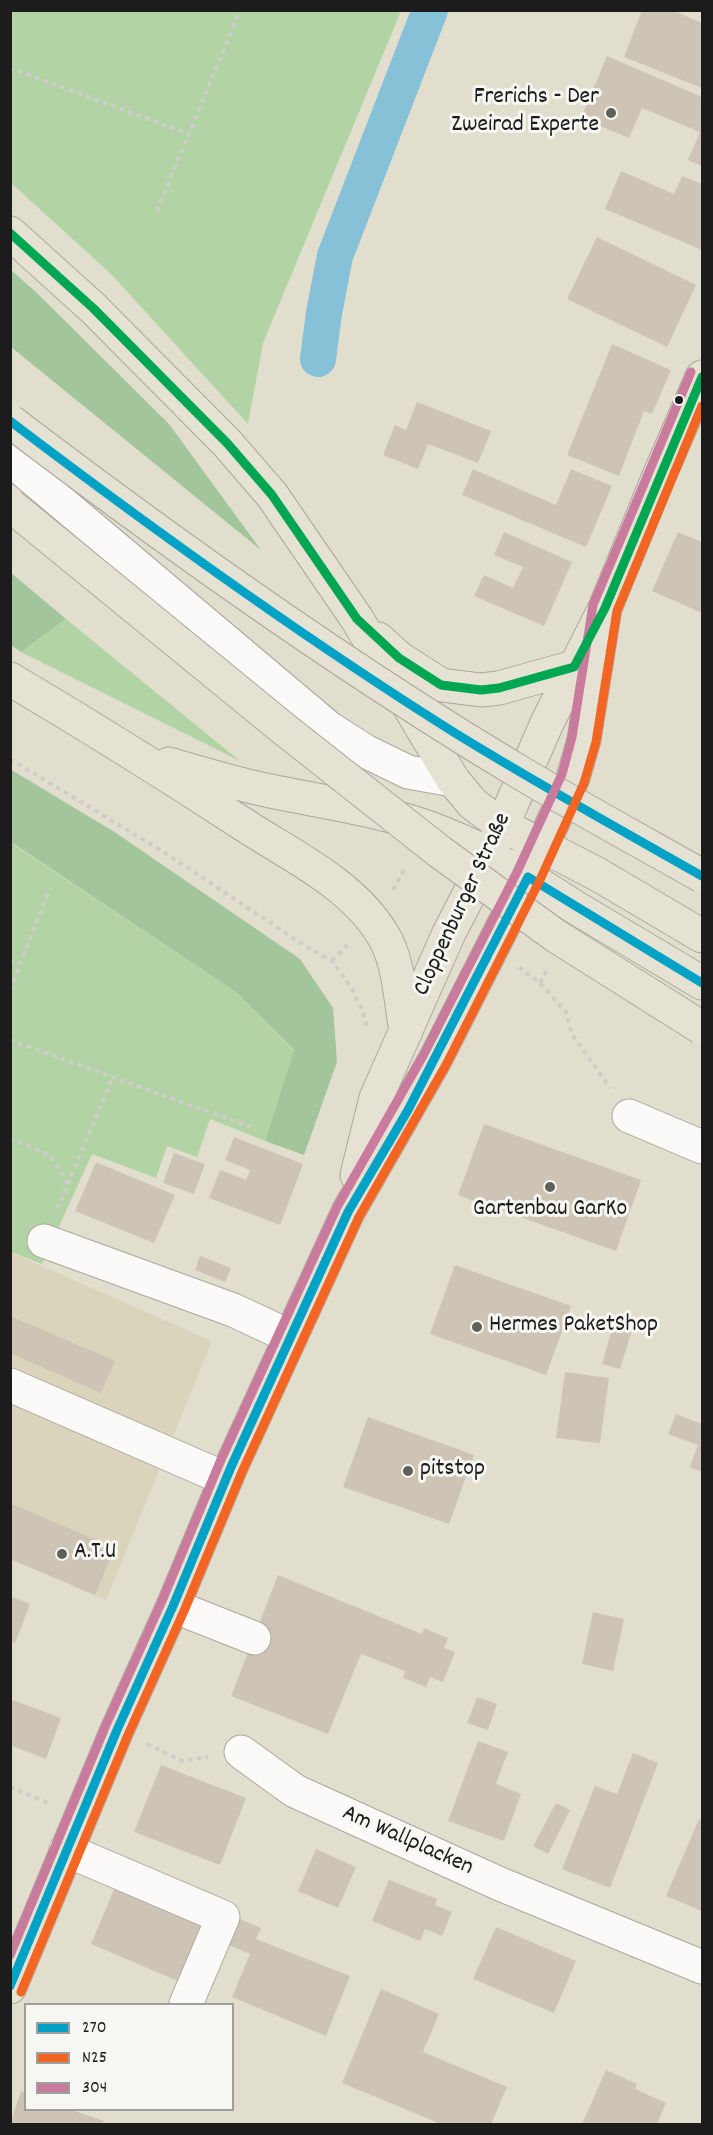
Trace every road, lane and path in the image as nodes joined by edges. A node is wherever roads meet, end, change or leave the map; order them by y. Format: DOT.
graph roads {
  1 [pos="240,10"];
  2 [pos="10,68"];
  3 [pos="189,134"];
  4 [pos="157,211"];
  5 [pos="10,232"];
  6 [pos="702,377"];
  7 [pos="10,421"];
  8 [pos="10,459"];
  9 [pos="10,505"];
  10 [pos="605,608"];
  11 [pos="357,619"];
  12 [pos="574,666"];
  13 [pos="10,680"];
  14 [pos="133,752"];
  15 [pos="10,759"];
  16 [pos="453,780"];
  17 [pos="496,840"];
  18 [pos="543,846"];
  19 [pos="702,876"];
  20 [pos="528,877"];
  21 [pos="50,888"];
  22 [pos="702,936"];
  23 [pos="489,952"];
  24 [pos="10,961"];
  25 [pos="20,964"];
  26 [pos="702,983"];
  27 [pos="10,990"];
  28 [pos="702,1028"];
  29 [pos="406,1031"];
  30 [pos="370,1039"];
  31 [pos="10,1040"];
  32 [pos="113,1077"];
  33 [pos="629,1116"];
  34 [pos="256,1129"];
  35 [pos="10,1139"];
  36 [pos="702,1147"];
  37 [pos="68,1183"];
  38 [pos="348,1212"];
  39 [pos="44,1241"];
  40 [pos="291,1337"];
  41 [pos="10,1385"];
  42 [pos="226,1479"];
  43 [pos="173,1606"];
  44 [pos="254,1638"];
  45 [pos="117,1730"];
  46 [pos="241,1752"];
  47 [pos="10,1787"];
  48 [pos="80,1816"];
  49 [pos="66,1850"];
  50 [pos="14,1966"];
  51 [pos="702,1967"];
  52 [pos="186,2003"];
  1 -- 3 [label="path"];
  2 -- 3 [label="path"];
  3 -- 4 [label="path"];
  5 -- 11 [label="main road"];
  6 -- 10 [label="main road, Cloppenburger Straße"];
  7 -- 19 [label="main road, bridge"];
  8 -- 16 [label="street"];
  9 -- 28 [label="main road, bridge"];
  10 -- 12 [label="main road, Cloppenburger Straße"];
  10 -- 18 [label="main road, Cloppenburger Straße"];
  11 -- 12 [label="main road"];
  11 -- 16 [label="main road"];
  12 -- 17 [label="main road, Cloppenburger Straße"];
  13 -- 14 [label="main road"];
  14 -- 17 [label="main road"];
  14 -- 29 [label="main road"];
  15 -- 30 [label="path"];
  16 -- 17 [label="main road"];
  17 -- 18 [label="main road"];
  17 -- 20 [label="main road"];
  17 -- 29 [label="main road, Cloppenburger Straße"];
  18 -- 20 [label="main road, Cloppenburger Straße"];
  18 -- 22 [label="main road"];
  20 -- 23 [label="main road, Cloppenburger Straße"];
  20 -- 26 [label="main road"];
  21 -- 25 [label="path"];
  23 -- 33 [label="path"];
  23 -- 38 [label="main road, Cloppenburger Straße"];
  24 -- 25 [label="path"];
  25 -- 27 [label="path"];
  29 -- 38 [label="main road, Cloppenburger Straße"];
  31 -- 32 [label="path"];
  32 -- 34 [label="path"];
  32 -- 37 [label="path"];
  33 -- 36 [label="street"];
  35 -- 37 [label="path"];
  37 -- 39 [label="path"];
  38 -- 40 [label="main road, Cloppenburger Straße"];
  39 -- 40 [label="street"];
  40 -- 42 [label="main road, Cloppenburger Straße"];
  41 -- 42 [label="street"];
  42 -- 43 [label="main road, Cloppenburger Straße"];
  43 -- 44 [label="street"];
  43 -- 45 [label="main road, Cloppenburger Straße"];
  45 -- 46 [label="path"];
  45 -- 48 [label="main road, Cloppenburger Straße"];
  46 -- 51 [label="street, Am Wallplacken"];
  47 -- 48 [label="path"];
  48 -- 49 [label="main road, Cloppenburger Straße"];
  49 -- 50 [label="main road, Cloppenburger Straße"];
  49 -- 52 [label="street"];
}
